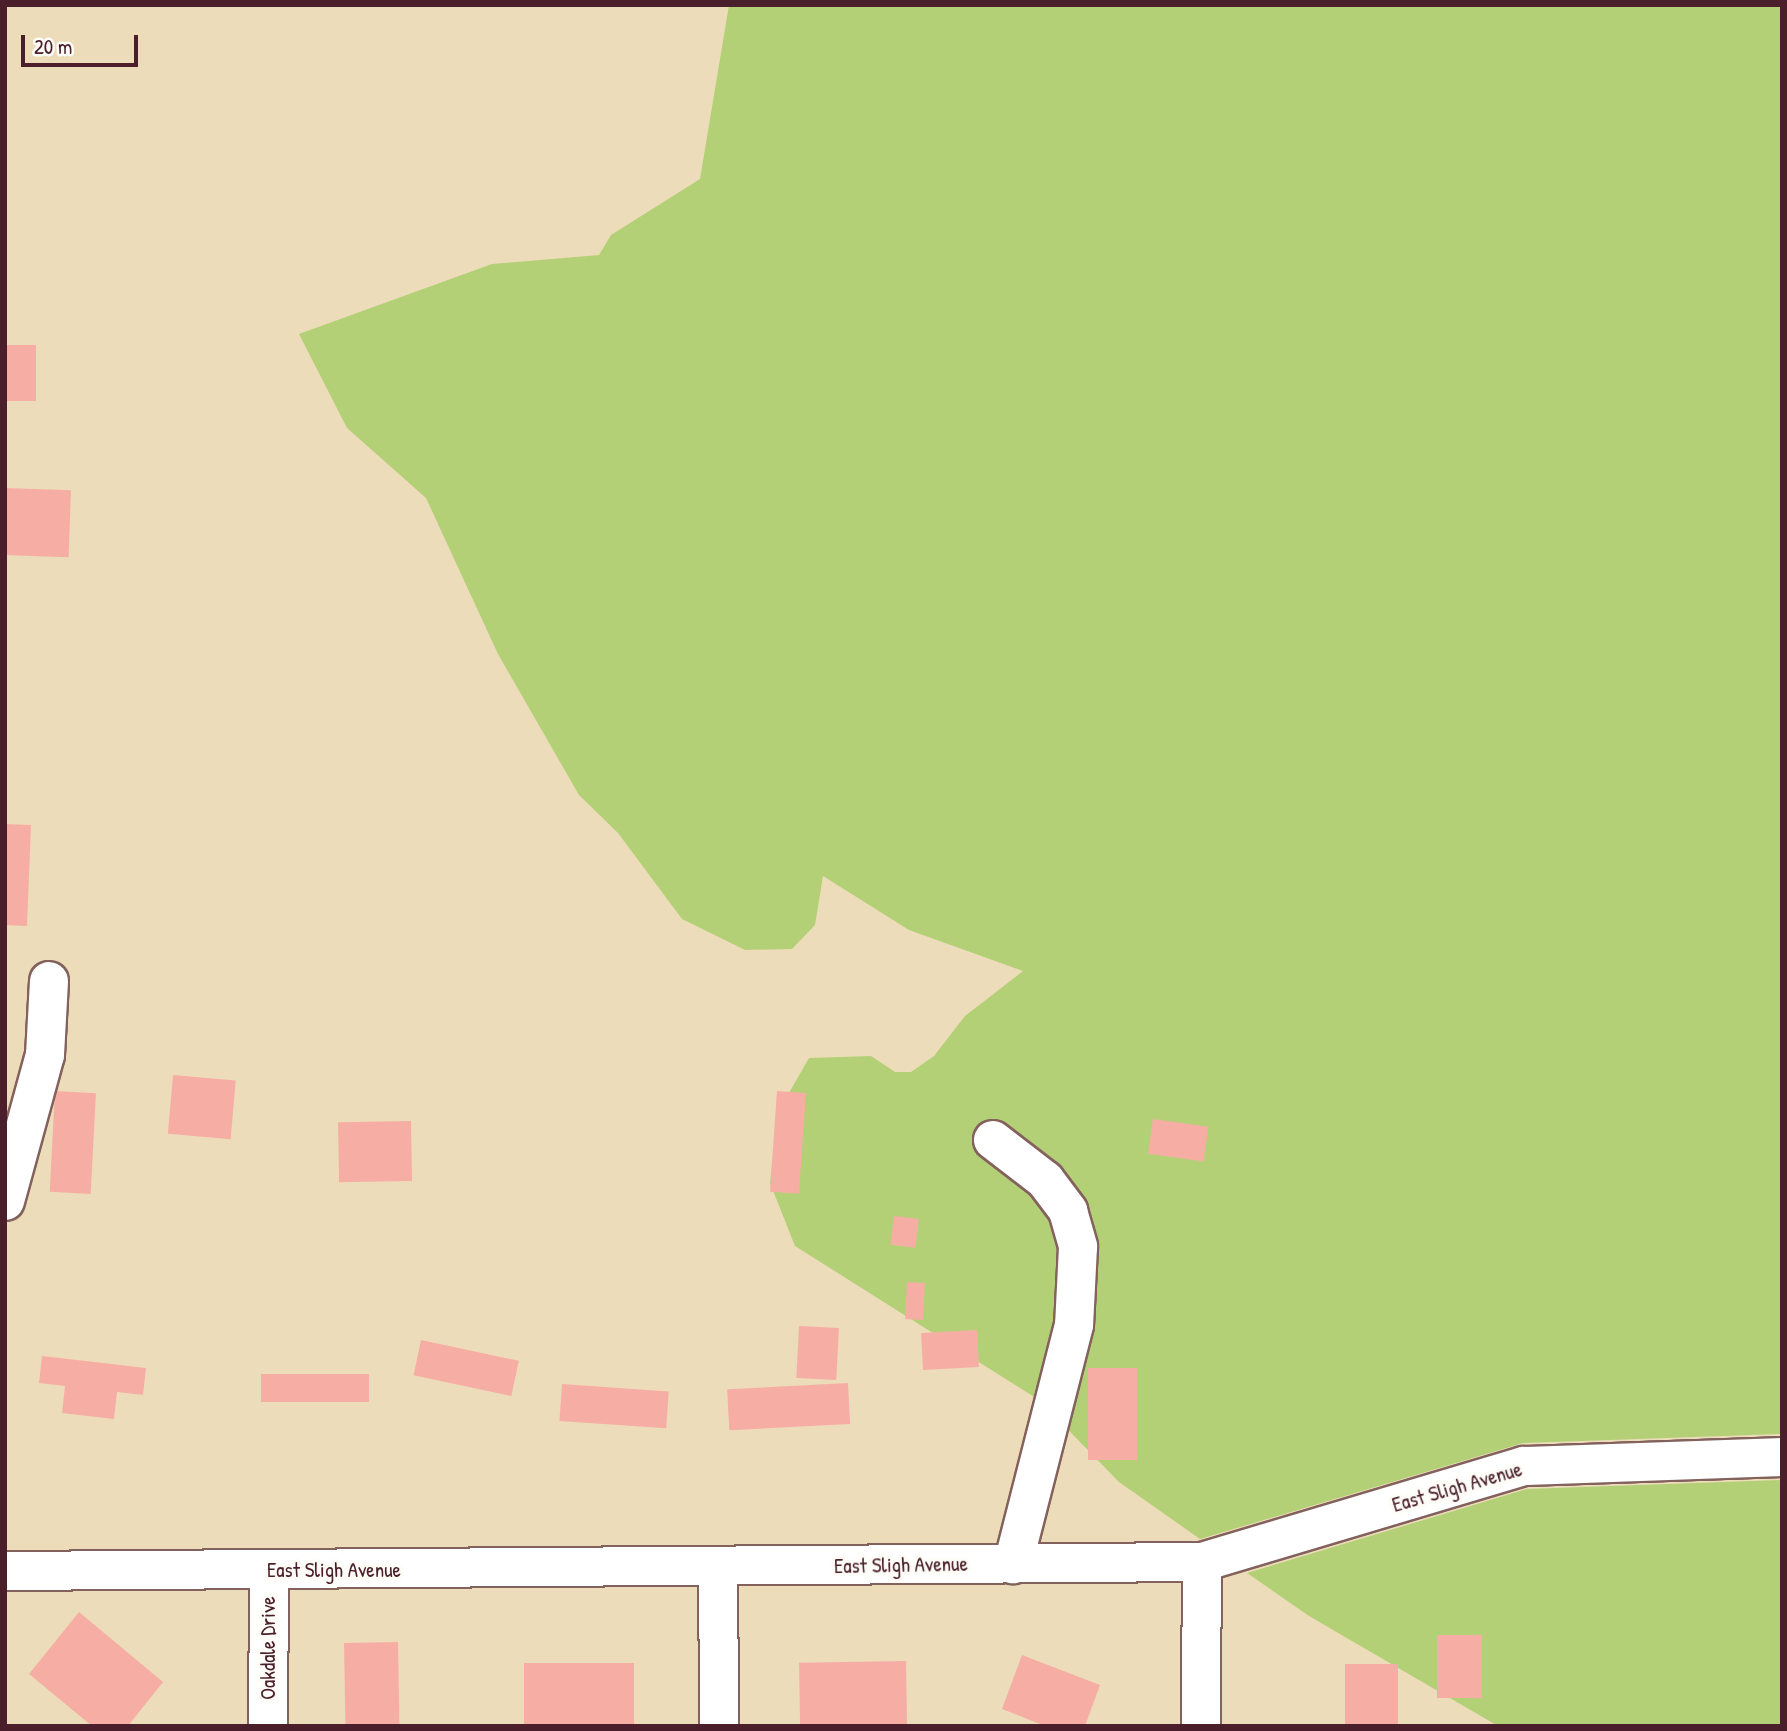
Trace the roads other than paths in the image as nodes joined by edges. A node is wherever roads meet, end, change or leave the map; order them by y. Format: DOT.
graph roads {
  1 [pos="49,981"];
  2 [pos="993,1140"];
  3 [pos="5,1201"];
  4 [pos="1782,1457"];
  5 [pos="1202,1562"];
  6 [pos="1013,1564"];
  7 [pos="718,1566"];
  8 [pos="269,1570"];
  9 [pos="5,1571"];
  10 [pos="268,1726"];
  11 [pos="719,1726"];
  12 [pos="1201,1726"];
  1 -- 3 [label="street"];
  2 -- 6 [label="street"];
  4 -- 5 [label="street, East Sligh Avenue"];
  5 -- 6 [label="street, East Sligh Avenue"];
  5 -- 12 [label="street"];
  6 -- 7 [label="street, East Sligh Avenue"];
  7 -- 8 [label="street, East Sligh Avenue"];
  7 -- 11 [label="street"];
  8 -- 9 [label="street, East Sligh Avenue"];
  8 -- 10 [label="street, Oakdale Drive"];
}
